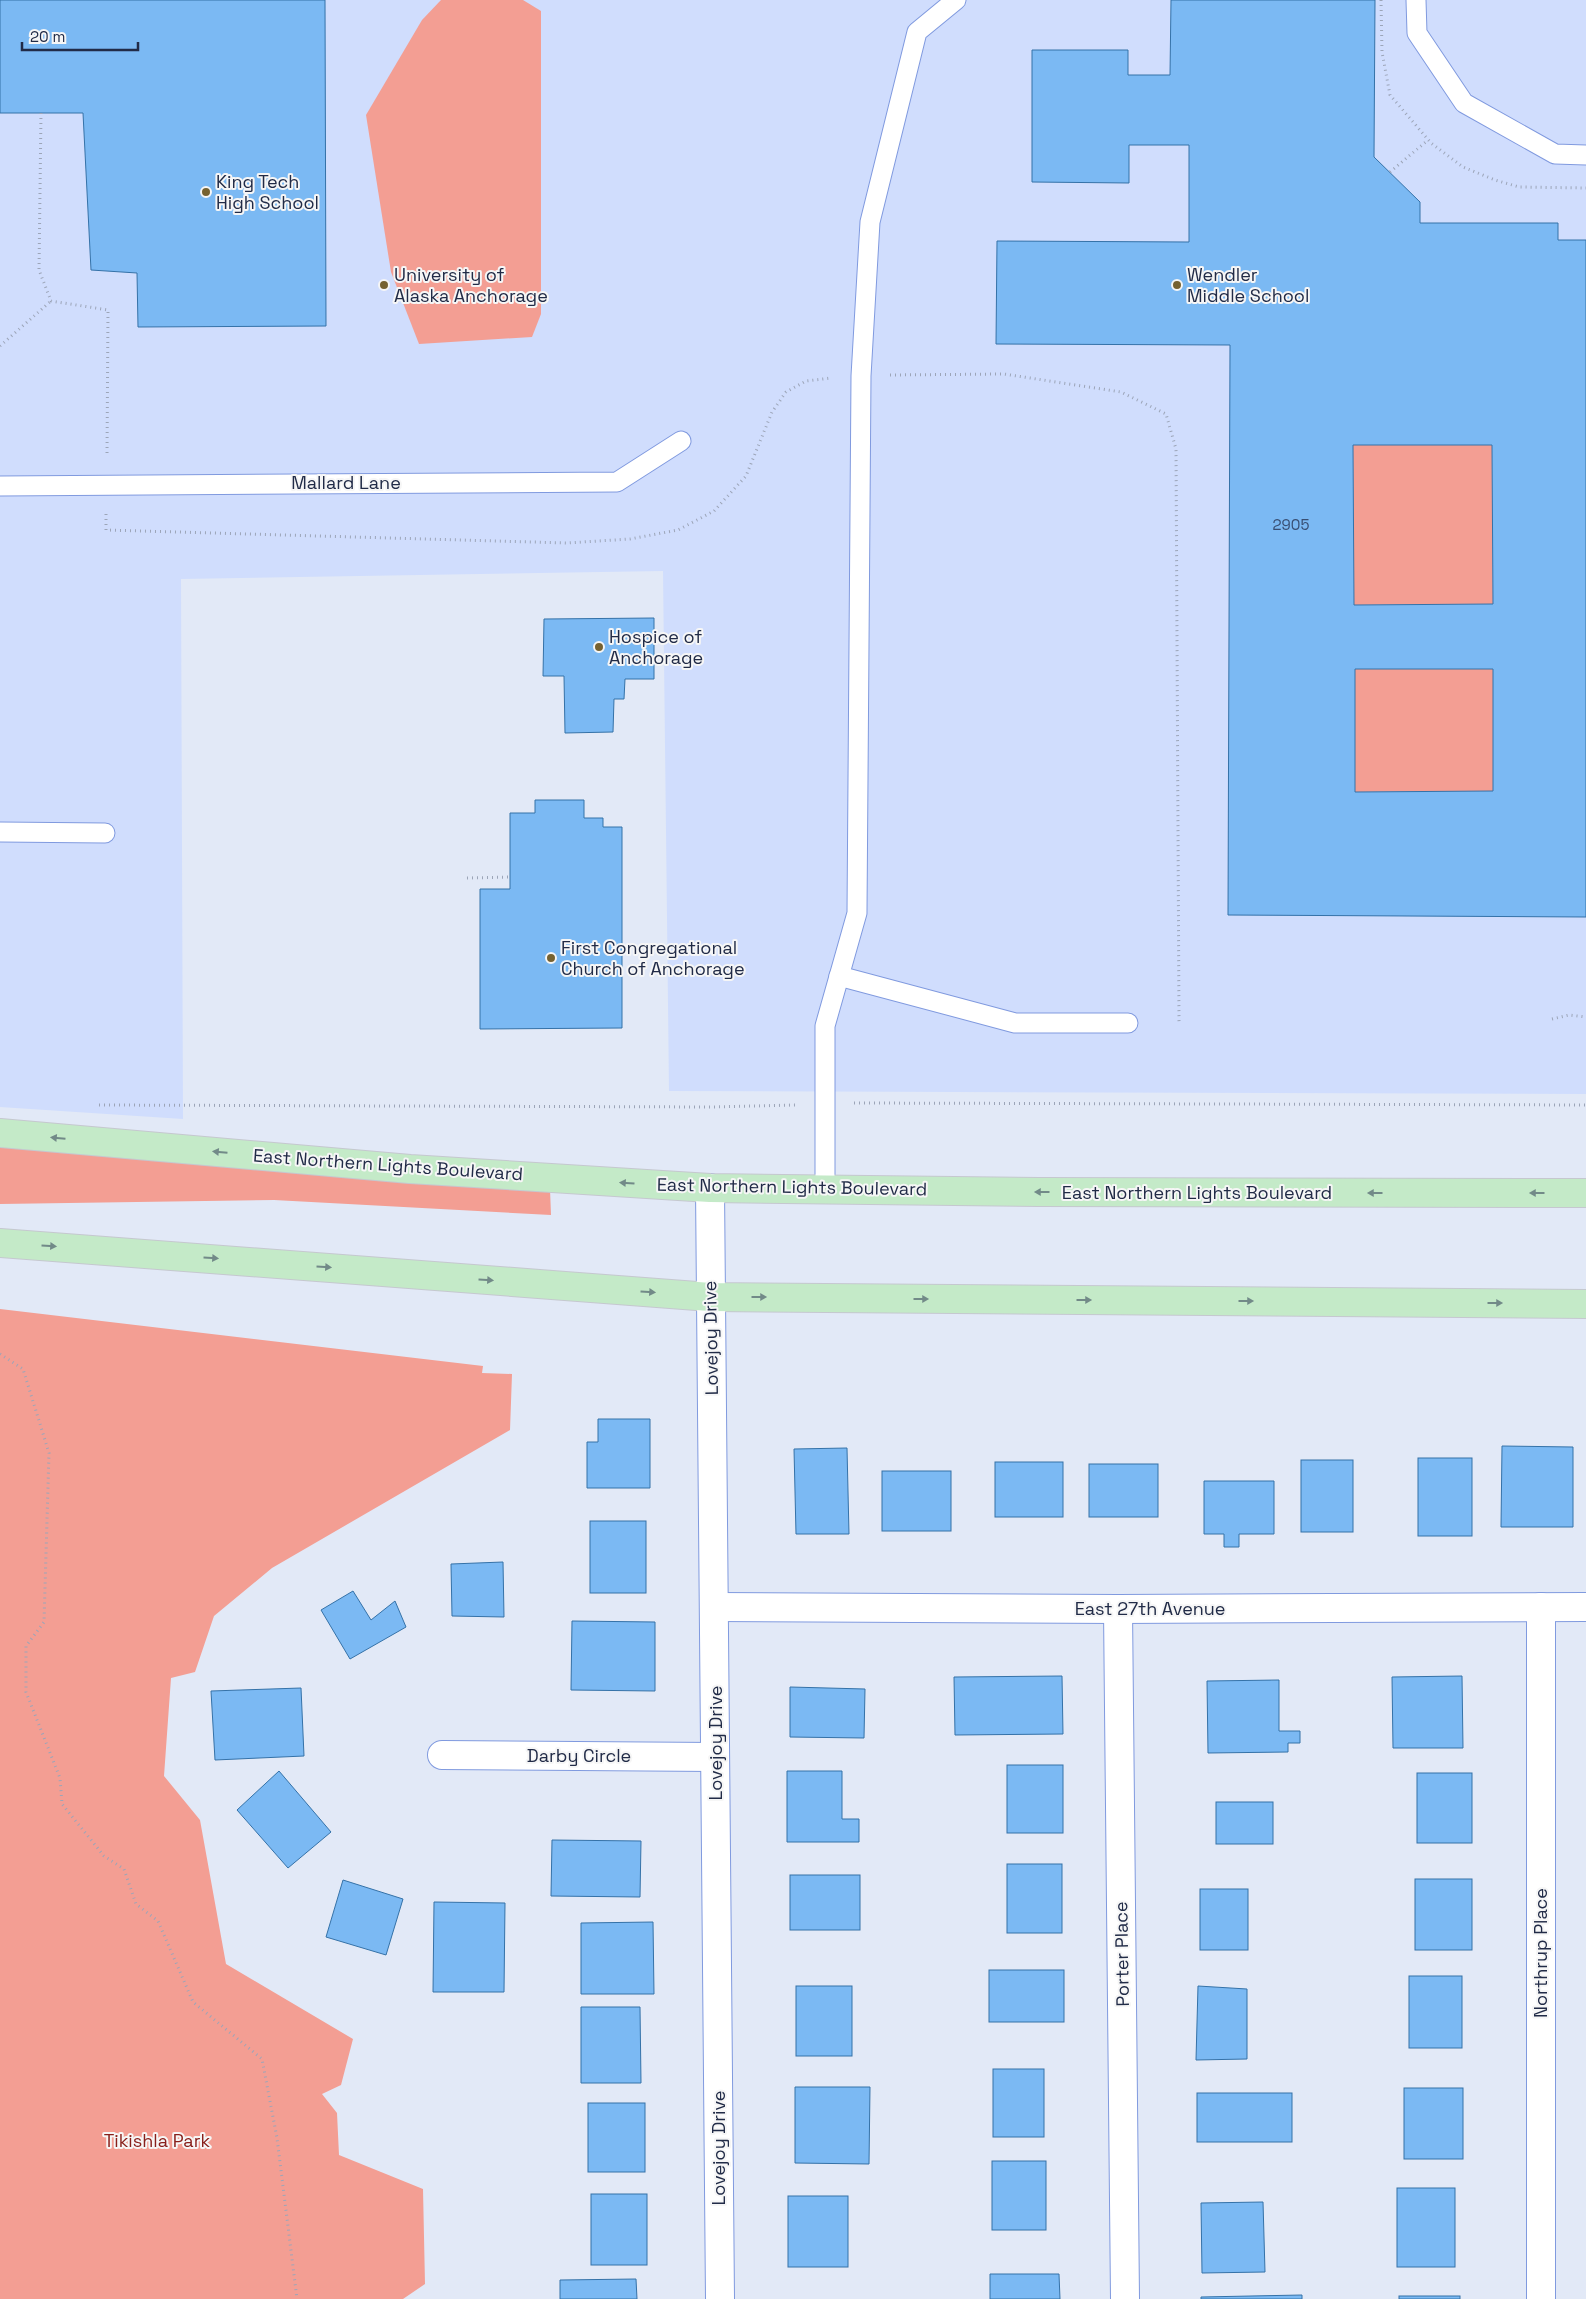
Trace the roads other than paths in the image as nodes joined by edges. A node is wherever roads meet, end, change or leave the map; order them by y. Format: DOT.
graph roads {
  1 [pos="956,0"];
  2 [pos="1416,0"];
  3 [pos="1586,155"];
  4 [pos="681,441"];
  5 [pos="0,486"];
  6 [pos="0,832"];
  7 [pos="105,833"];
  8 [pos="839,976"];
  9 [pos="1128,1023"];
  10 [pos="0,1133"];
  11 [pos="710,1188"];
  12 [pos="825,1189"];
  13 [pos="1586,1193"];
  14 [pos="0,1243"];
  15 [pos="710,1297"];
  16 [pos="1586,1304"];
  17 [pos="1586,1606"];
  18 [pos="715,1607"];
  19 [pos="1541,1607"];
  20 [pos="1118,1609"];
  21 [pos="442,1755"];
  22 [pos="716,1757"];
  23 [pos="720,2299"];
  24 [pos="1125,2299"];
  25 [pos="1541,2299"];
  1 -- 8 [label="lane"];
  2 -- 3 [label="lane"];
  4 -- 5 [label="lane, Mallard Lane"];
  6 -- 7 [label="lane"];
  8 -- 9 [label="lane"];
  8 -- 12 [label="lane"];
  11 -- 10 [label="main road, East Northern Lights Boulevard, one-way"];
  11 -- 12 [label="main road, East Northern Lights Boulevard"];
  11 -- 15 [label="street, Lovejoy Drive"];
  13 -- 12 [label="main road, East Northern Lights Boulevard, one-way"];
  14 -- 15 [label="main road, one-way"];
  15 -- 16 [label="main road, one-way"];
  15 -- 18 [label="street, Lovejoy Drive"];
  17 -- 19 [label="street, East 27th Avenue"];
  18 -- 20 [label="street, East 27th Avenue"];
  18 -- 22 [label="street, Lovejoy Drive"];
  19 -- 20 [label="street, East 27th Avenue"];
  19 -- 25 [label="street, Northrup Place"];
  20 -- 24 [label="street, Porter Place"];
  21 -- 22 [label="street, Darby Circle"];
  22 -- 23 [label="street, Lovejoy Drive"];
}
